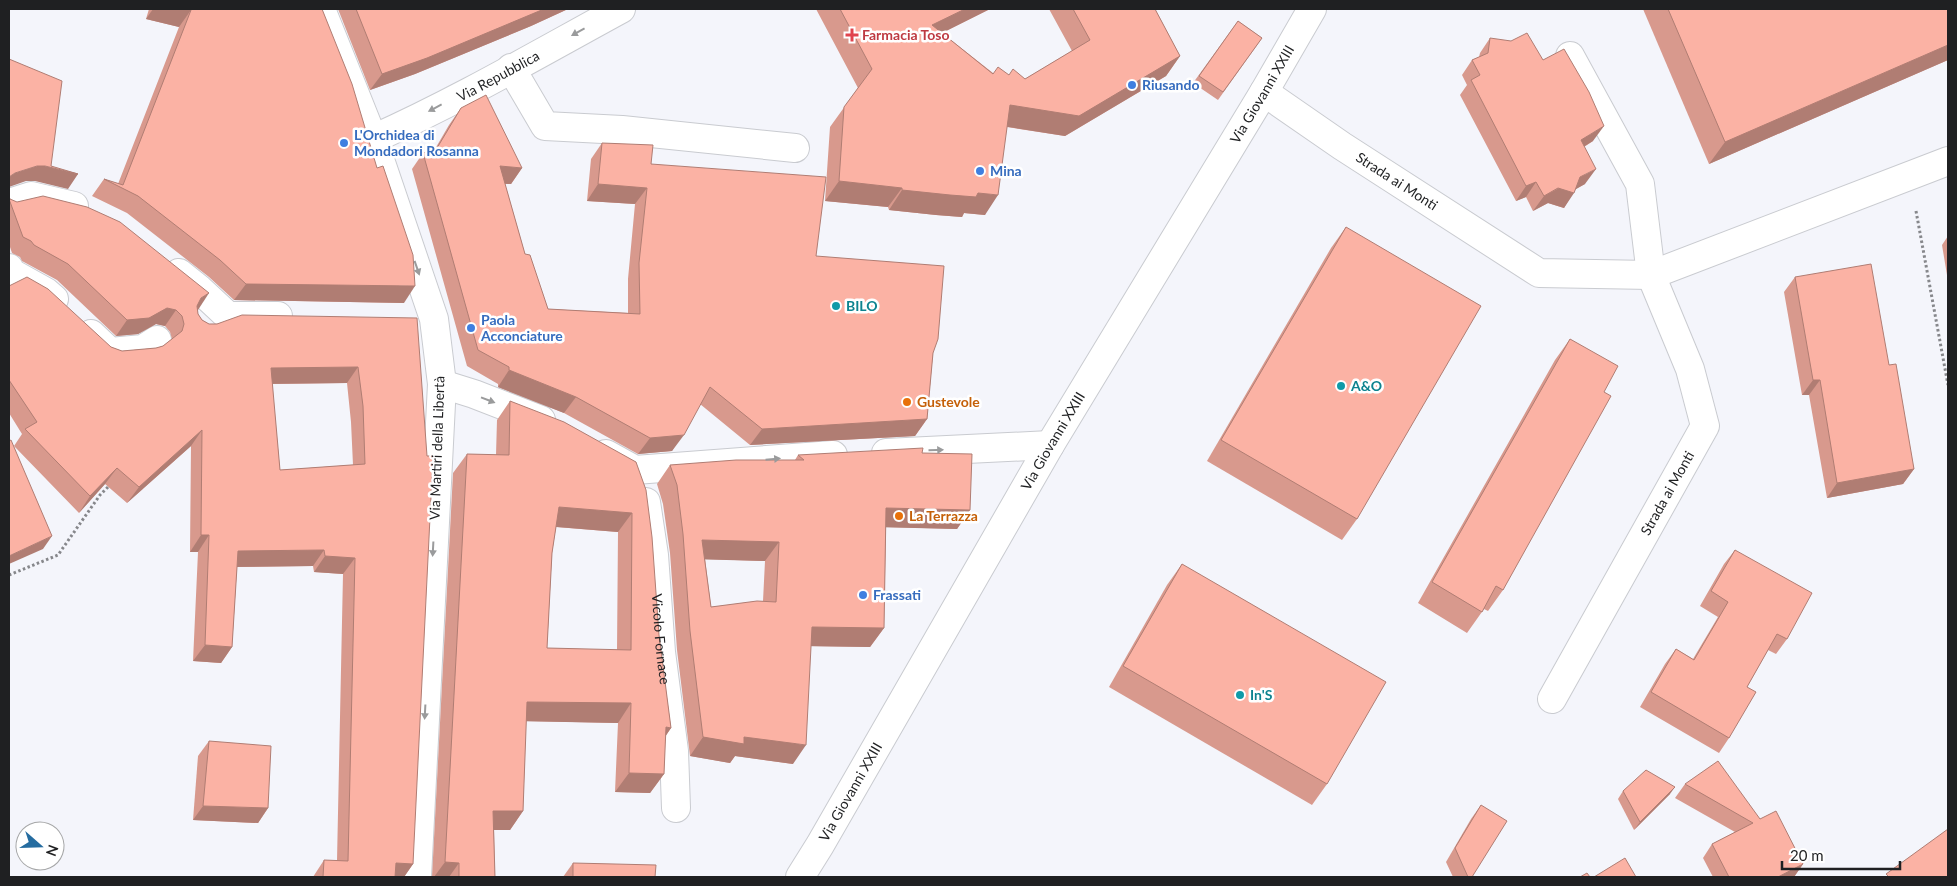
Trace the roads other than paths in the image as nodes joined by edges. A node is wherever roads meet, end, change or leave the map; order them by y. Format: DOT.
graph roads {
  1 [pos="321,9"];
  2 [pos="621,9"];
  3 [pos="1312,9"];
  4 [pos="1570,56"];
  5 [pos="511,68"];
  6 [pos="1264,92"];
  7 [pos="373,139"];
  8 [pos="795,148"];
  9 [pos="1948,161"];
  10 [pos="9,203"];
  11 [pos="96,215"];
  12 [pos="162,260"];
  13 [pos="9,268"];
  14 [pos="1651,275"];
  15 [pos="228,316"];
  16 [pos="307,317"];
  17 [pos="405,318"];
  18 [pos="434,319"];
  19 [pos="201,325"];
  20 [pos="157,340"];
  21 [pos="442,384"];
  22 [pos="1050,446"];
  23 [pos="635,470"];
  24 [pos="1552,699"];
  25 [pos="676,808"];
  26 [pos="417,877"];
  27 [pos="800,877"];
  1 -- 7 [label="street, Via Martiri della Libertà"];
  2 -- 5 [label="street, Via Repubblica, one-way"];
  3 -- 6 [label="street, Via Giovanni XXIII"];
  4 -- 14 [label="street"];
  5 -- 7 [label="street, Via Repubblica, one-way"];
  5 -- 8 [label="street"];
  6 -- 14 [label="street, Strada ai Monti"];
  6 -- 22 [label="street, Via Giovanni XXIII"];
  7 -- 18 [label="street, Via Martiri della Libertà, one-way"];
  9 -- 14 [label="street, Strada ai Monti"];
  10 -- 11 [label="street"];
  12 -- 15 [label="street"];
  13 -- 20 [label="street"];
  14 -- 24 [label="street, Strada ai Monti"];
  15 -- 16 [label="street"];
  15 -- 19 [label="street"];
  17 -- 18 [label="street"];
  18 -- 21 [label="street, Via Martiri della Libertà"];
  21 -- 23 [label="street, one-way"];
  21 -- 26 [label="street, Via Martiri della Libertà, one-way"];
  23 -- 22 [label="street, one-way"];
  22 -- 27 [label="street, Via Giovanni XXIII"];
  23 -- 25 [label="street, Vicolo Fornace"];
}
